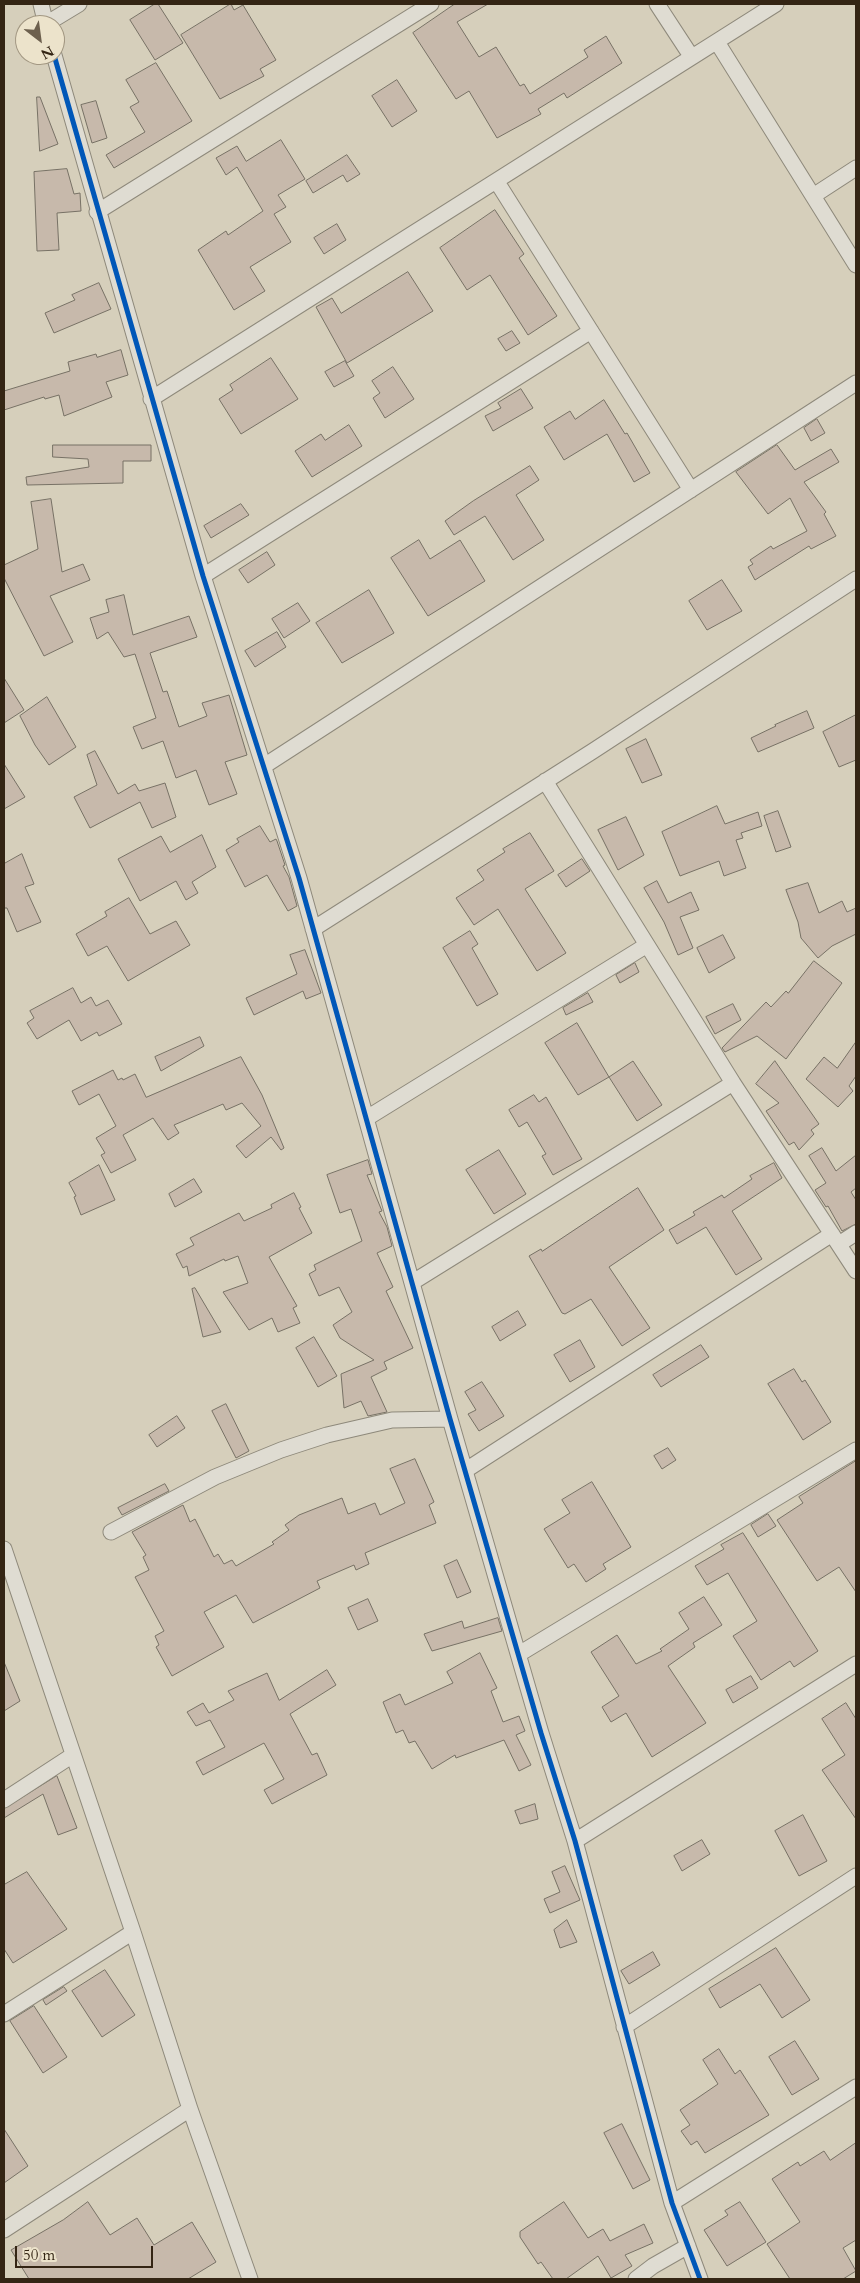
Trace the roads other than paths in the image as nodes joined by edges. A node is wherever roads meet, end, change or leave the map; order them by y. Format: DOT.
graph roads {
  1 [pos="79,4"];
  2 [pos="431,4"];
  3 [pos="657,4"];
  4 [pos="776,4"];
  5 [pos="62,15"];
  6 [pos="717,42"];
  7 [pos="691,56"];
  8 [pos="57,65"];
  9 [pos="856,168"];
  10 [pos="497,182"];
  11 [pos="813,196"];
  12 [pos="97,212"];
  13 [pos="856,266"];
  14 [pos="592,331"];
  15 [pos="856,383"];
  16 [pos="151,399"];
  17 [pos="690,490"];
  18 [pos="203,576"];
  19 [pos="856,579"];
  20 [pos="264,766"];
  21 [pos="545,782"];
  22 [pos="313,929"];
  23 [pos="647,945"];
  24 [pos="733,1083"];
  25 [pos="367,1118"];
  26 [pos="856,1233"];
  27 [pos="836,1239"];
  28 [pos="856,1271"];
  29 [pos="413,1282"];
  30 [pos="450,1419"];
  31 [pos="856,1450"];
  32 [pos="466,1470"];
  33 [pos="111,1532"];
  34 [pos="4,1549"];
  35 [pos="8,1582"];
  36 [pos="519,1654"];
  37 [pos="856,1664"];
  38 [pos="73,1755"];
  39 [pos="4,1800"];
  40 [pos="576,1841"];
  41 [pos="856,1876"];
  42 [pos="133,1932"];
  43 [pos="4,2014"];
  44 [pos="624,2027"];
  45 [pos="856,2087"];
  46 [pos="190,2110"];
  47 [pos="672,2202"];
  48 [pos="4,2230"];
  49 [pos="688,2246"];
  50 [pos="250,2279"];
  51 [pos="636,2279"];
  52 [pos="700,2279"];
  1 -- 5 [label="street"];
  2 -- 12 [label="street"];
  3 -- 7 [label="street"];
  4 -- 6 [label="street"];
  6 -- 7 [label="street"];
  6 -- 11 [label="street"];
  7 -- 10 [label="street"];
  8 -- 12 [label="street"];
  9 -- 11 [label="street"];
  10 -- 14 [label="street"];
  10 -- 16 [label="street"];
  11 -- 13 [label="street"];
  12 -- 16 [label="street"];
  14 -- 17 [label="street"];
  14 -- 18 [label="street"];
  15 -- 17 [label="street"];
  16 -- 18 [label="street"];
  17 -- 20 [label="street"];
  18 -- 20 [label="street"];
  19 -- 21 [label="street"];
  20 -- 22 [label="street"];
  21 -- 22 [label="street"];
  21 -- 23 [label="street"];
  22 -- 25 [label="street"];
  23 -- 24 [label="street"];
  23 -- 25 [label="street"];
  24 -- 27 [label="street"];
  24 -- 29 [label="street"];
  25 -- 29 [label="street"];
  26 -- 27 [label="street"];
  27 -- 28 [label="street"];
  27 -- 32 [label="street"];
  29 -- 30 [label="street"];
  30 -- 32 [label="street"];
  30 -- 33 [label="street"];
  31 -- 36 [label="street"];
  32 -- 36 [label="street"];
  34 -- 35 [label="street"];
  35 -- 38 [label="street"];
  36 -- 40 [label="street"];
  37 -- 40 [label="street"];
  38 -- 39 [label="street"];
  38 -- 42 [label="street"];
  40 -- 44 [label="street"];
  41 -- 44 [label="street"];
  42 -- 43 [label="street"];
  42 -- 46 [label="street"];
  44 -- 47 [label="street"];
  45 -- 47 [label="street"];
  46 -- 48 [label="street"];
  46 -- 50 [label="street"];
  47 -- 49 [label="street"];
  49 -- 51 [label="street"];
  49 -- 52 [label="street"];
}
